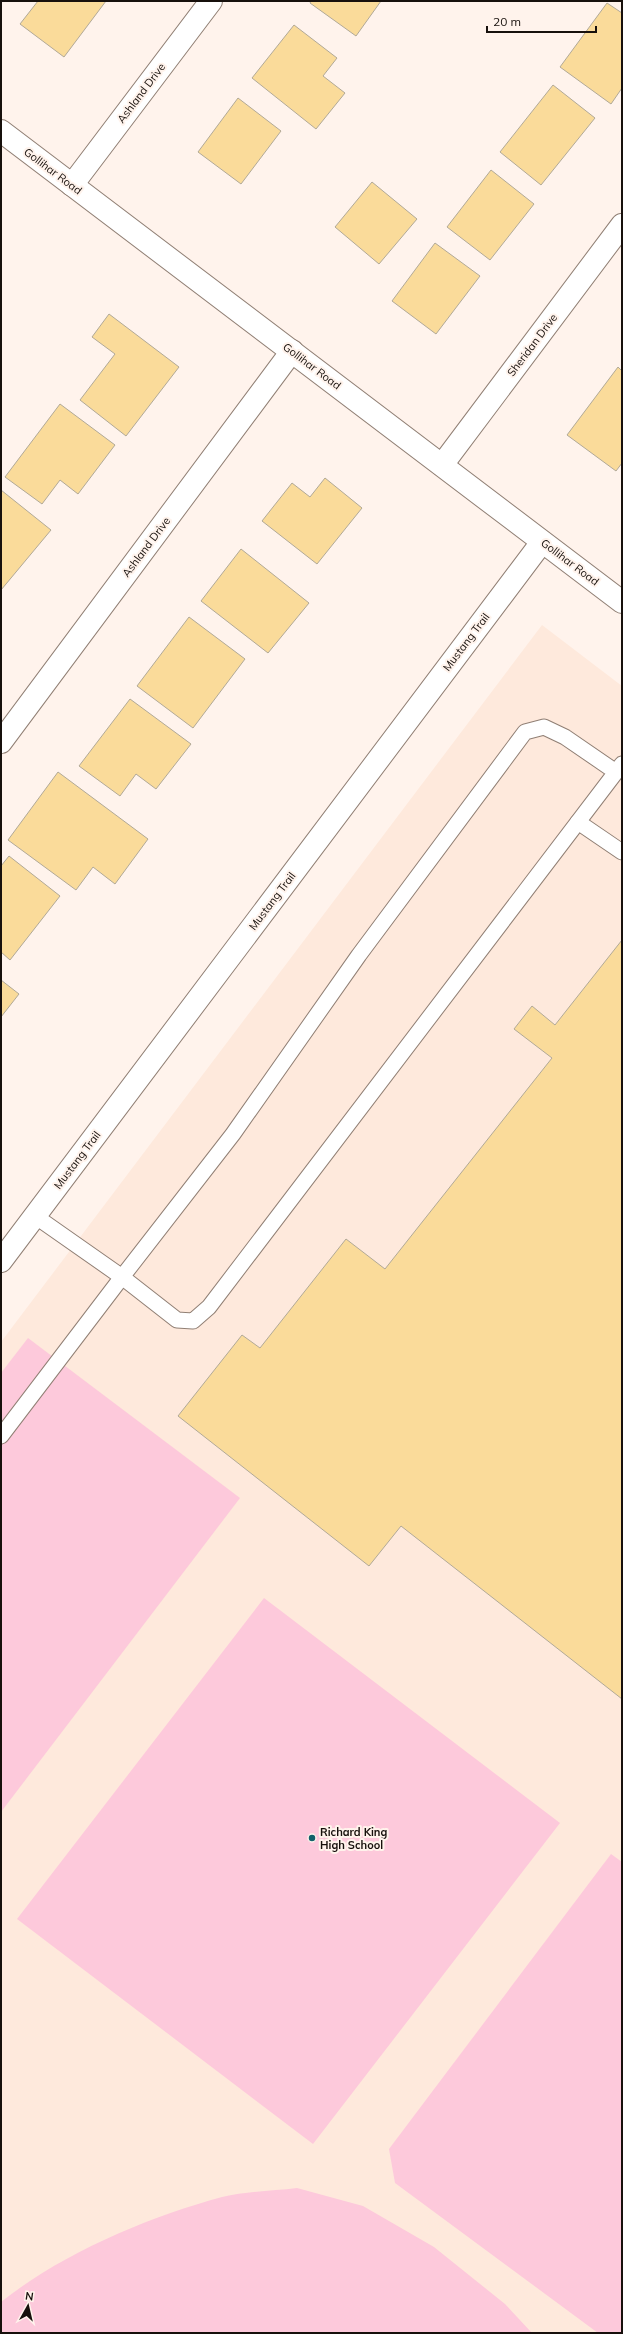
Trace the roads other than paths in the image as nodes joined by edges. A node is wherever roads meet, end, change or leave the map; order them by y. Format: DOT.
graph roads {
  1 [pos="211,1"];
  2 [pos="1,131"];
  3 [pos="72,185"];
  4 [pos="622,225"];
  5 [pos="292,351"];
  6 [pos="442,465"];
  7 [pos="542,542"];
  8 [pos="622,602"];
  9 [pos="1,742"];
  10 [pos="619,768"];
  11 [pos="578,822"];
  12 [pos="622,852"];
  13 [pos="34,1216"];
  14 [pos="1,1261"];
  15 [pos="122,1278"];
  16 [pos="1,1436"];
  1 -- 3 [label="street, Ashland Drive"];
  2 -- 3 [label="street, Gollihar Road"];
  3 -- 5 [label="street, Gollihar Road"];
  4 -- 6 [label="street, Sheridan Drive"];
  5 -- 6 [label="street, Gollihar Road"];
  5 -- 9 [label="street, Ashland Drive"];
  6 -- 7 [label="street, Gollihar Road"];
  7 -- 8 [label="street, Gollihar Road"];
  7 -- 13 [label="street, Mustang Trail"];
  10 -- 11 [label="lane"];
  10 -- 15 [label="lane"];
  11 -- 12 [label="lane"];
  11 -- 15 [label="lane"];
  13 -- 14 [label="street, Mustang Trail"];
  13 -- 15 [label="lane"];
  15 -- 16 [label="lane"];
}
